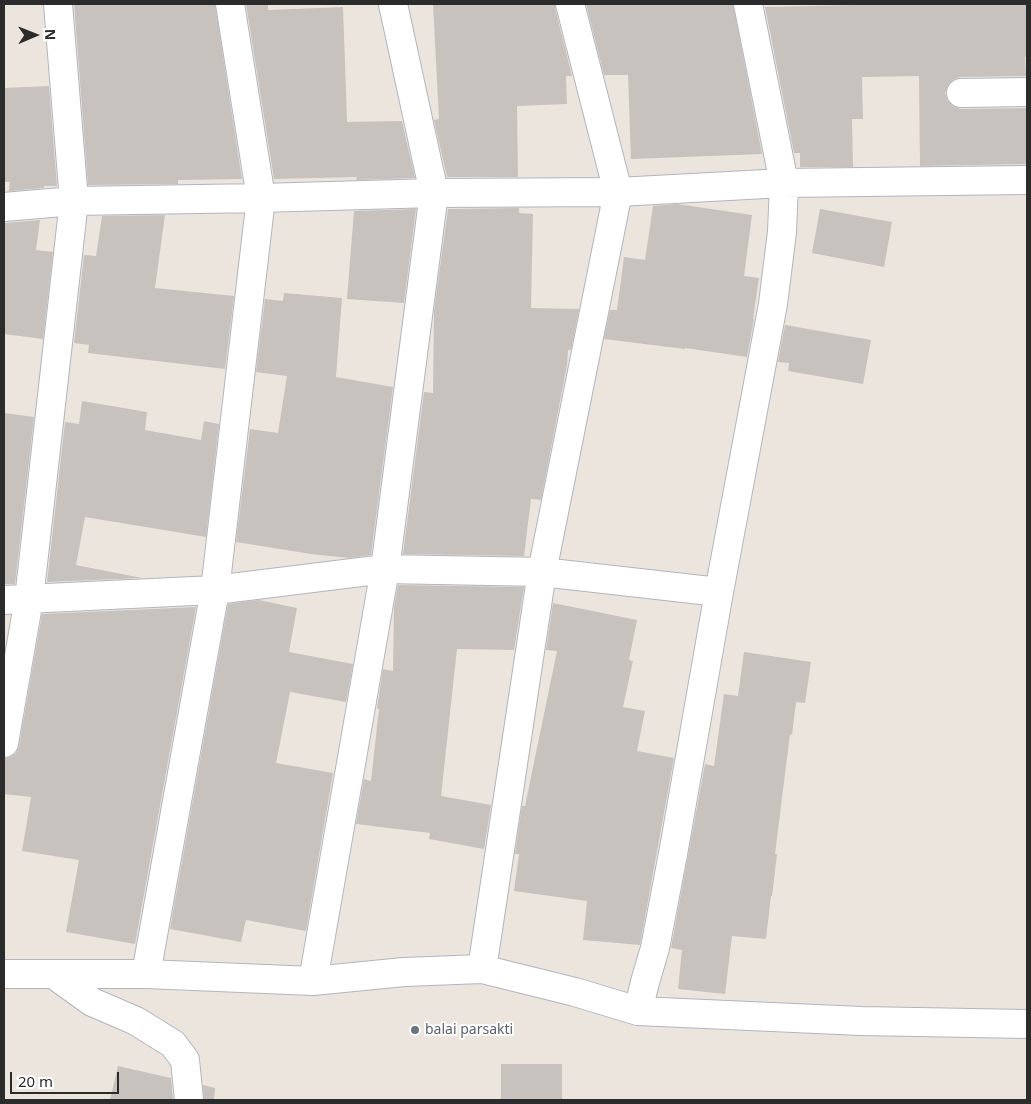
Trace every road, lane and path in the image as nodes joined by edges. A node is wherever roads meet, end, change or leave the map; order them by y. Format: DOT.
graph roads {
  1 [pos="58,4"];
  2 [pos="230,4"];
  3 [pos="393,4"];
  4 [pos="570,4"];
  5 [pos="748,4"];
  6 [pos="1027,92"];
  7 [pos="961,93"];
  8 [pos="1027,180"];
  9 [pos="784,183"];
  10 [pos="618,192"];
  11 [pos="434,193"];
  12 [pos="261,198"];
  13 [pos="74,201"];
  14 [pos="4,207"];
  15 [pos="385,569"];
  16 [pos="542,572"];
  17 [pos="215,590"];
  18 [pos="719,592"];
  19 [pos="17,599"];
  20 [pos="4,743"];
  21 [pos="482,969"];
  22 [pos="4,974"];
  23 [pos="53,974"];
  24 [pos="146,974"];
  25 [pos="313,980"];
  26 [pos="638,1010"];
  27 [pos="1027,1024"];
  28 [pos="189,1100"];
  1 -- 13 [label="street"];
  2 -- 12 [label="street"];
  3 -- 11 [label="street"];
  4 -- 10 [label="street"];
  5 -- 9 [label="street"];
  6 -- 7 [label="street"];
  8 -- 9 [label="street"];
  9 -- 10 [label="street"];
  9 -- 18 [label="street"];
  10 -- 11 [label="street"];
  10 -- 16 [label="street"];
  11 -- 12 [label="street"];
  11 -- 15 [label="street"];
  12 -- 13 [label="street"];
  12 -- 17 [label="street"];
  13 -- 14 [label="street"];
  13 -- 19 [label="street"];
  15 -- 16 [label="street"];
  15 -- 17 [label="street"];
  15 -- 25 [label="street"];
  16 -- 18 [label="street"];
  16 -- 21 [label="street"];
  17 -- 19 [label="street"];
  17 -- 24 [label="street"];
  18 -- 26 [label="street"];
  19 -- 20 [label="street"];
  21 -- 25 [label="street"];
  21 -- 26 [label="street"];
  22 -- 23 [label="street"];
  23 -- 24 [label="street"];
  23 -- 28 [label="street"];
  24 -- 25 [label="street"];
  26 -- 27 [label="street"];
}
